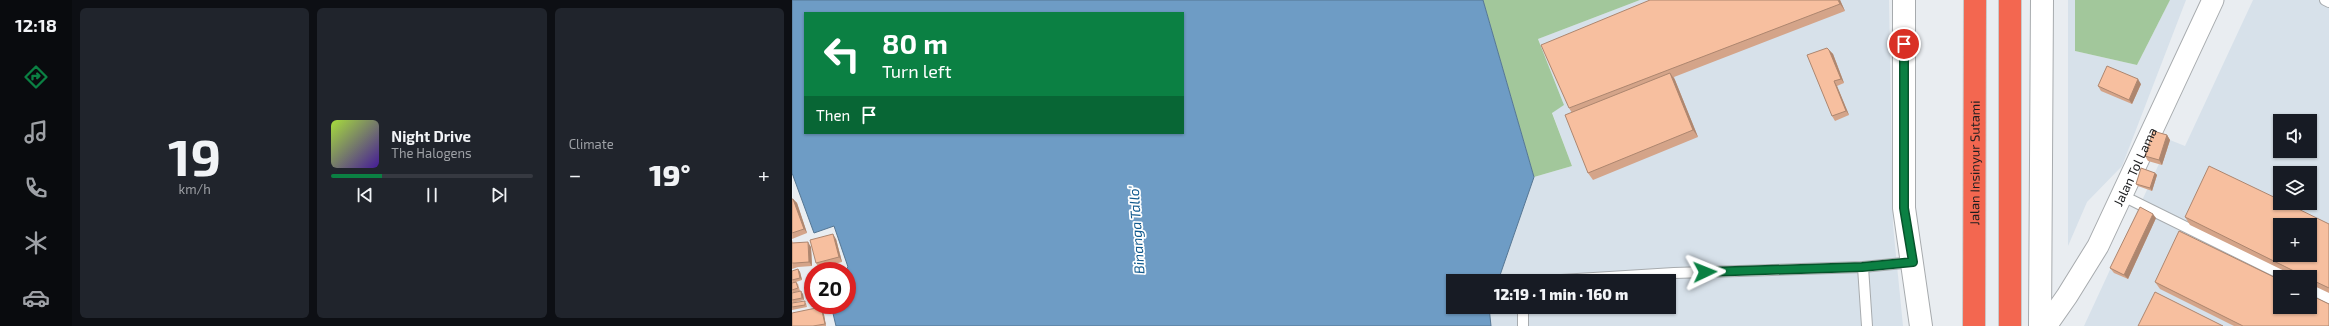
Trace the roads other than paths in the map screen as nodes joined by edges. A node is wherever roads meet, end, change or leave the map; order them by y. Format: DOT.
graph roads {
  1 [pos="1904,0"];
  2 [pos="1975,0"];
  3 [pos="2010,0"];
  4 [pos="2042,0"];
  5 [pos="2213,0"];
  6 [pos="2325,0"];
  7 [pos="2329,2"];
  8 [pos="2121,195"];
  9 [pos="1913,262"];
  10 [pos="1862,267"];
  11 [pos="2273,270"];
  12 [pos="1658,274"];
  13 [pos="2317,292"];
  14 [pos="2329,298"];
  15 [pos="1523,314"];
  16 [pos="1524,326"];
  17 [pos="1867,326"];
  18 [pos="1921,326"];
  19 [pos="1974,326"];
  20 [pos="2010,326"];
  21 [pos="2040,326"];
  22 [pos="2046,326"];
  1 -- 9 [label="street"];
  2 -- 19 [label="highway, Jalan Insinyur Sutami"];
  3 -- 20 [label="highway"];
  4 -- 21 [label="street"];
  5 -- 8 [label="street, Jalan Tol Lama"];
  6 -- 7 [label="lane"];
  8 -- 11 [label="lane"];
  8 -- 22 [label="street, Jalan Tol Lama"];
  9 -- 10 [label="lane"];
  9 -- 18 [label="street"];
  10 -- 12 [label="lane"];
  10 -- 17 [label="lane"];
  13 -- 14 [label="lane"];
  15 -- 16 [label="lane"];
}
